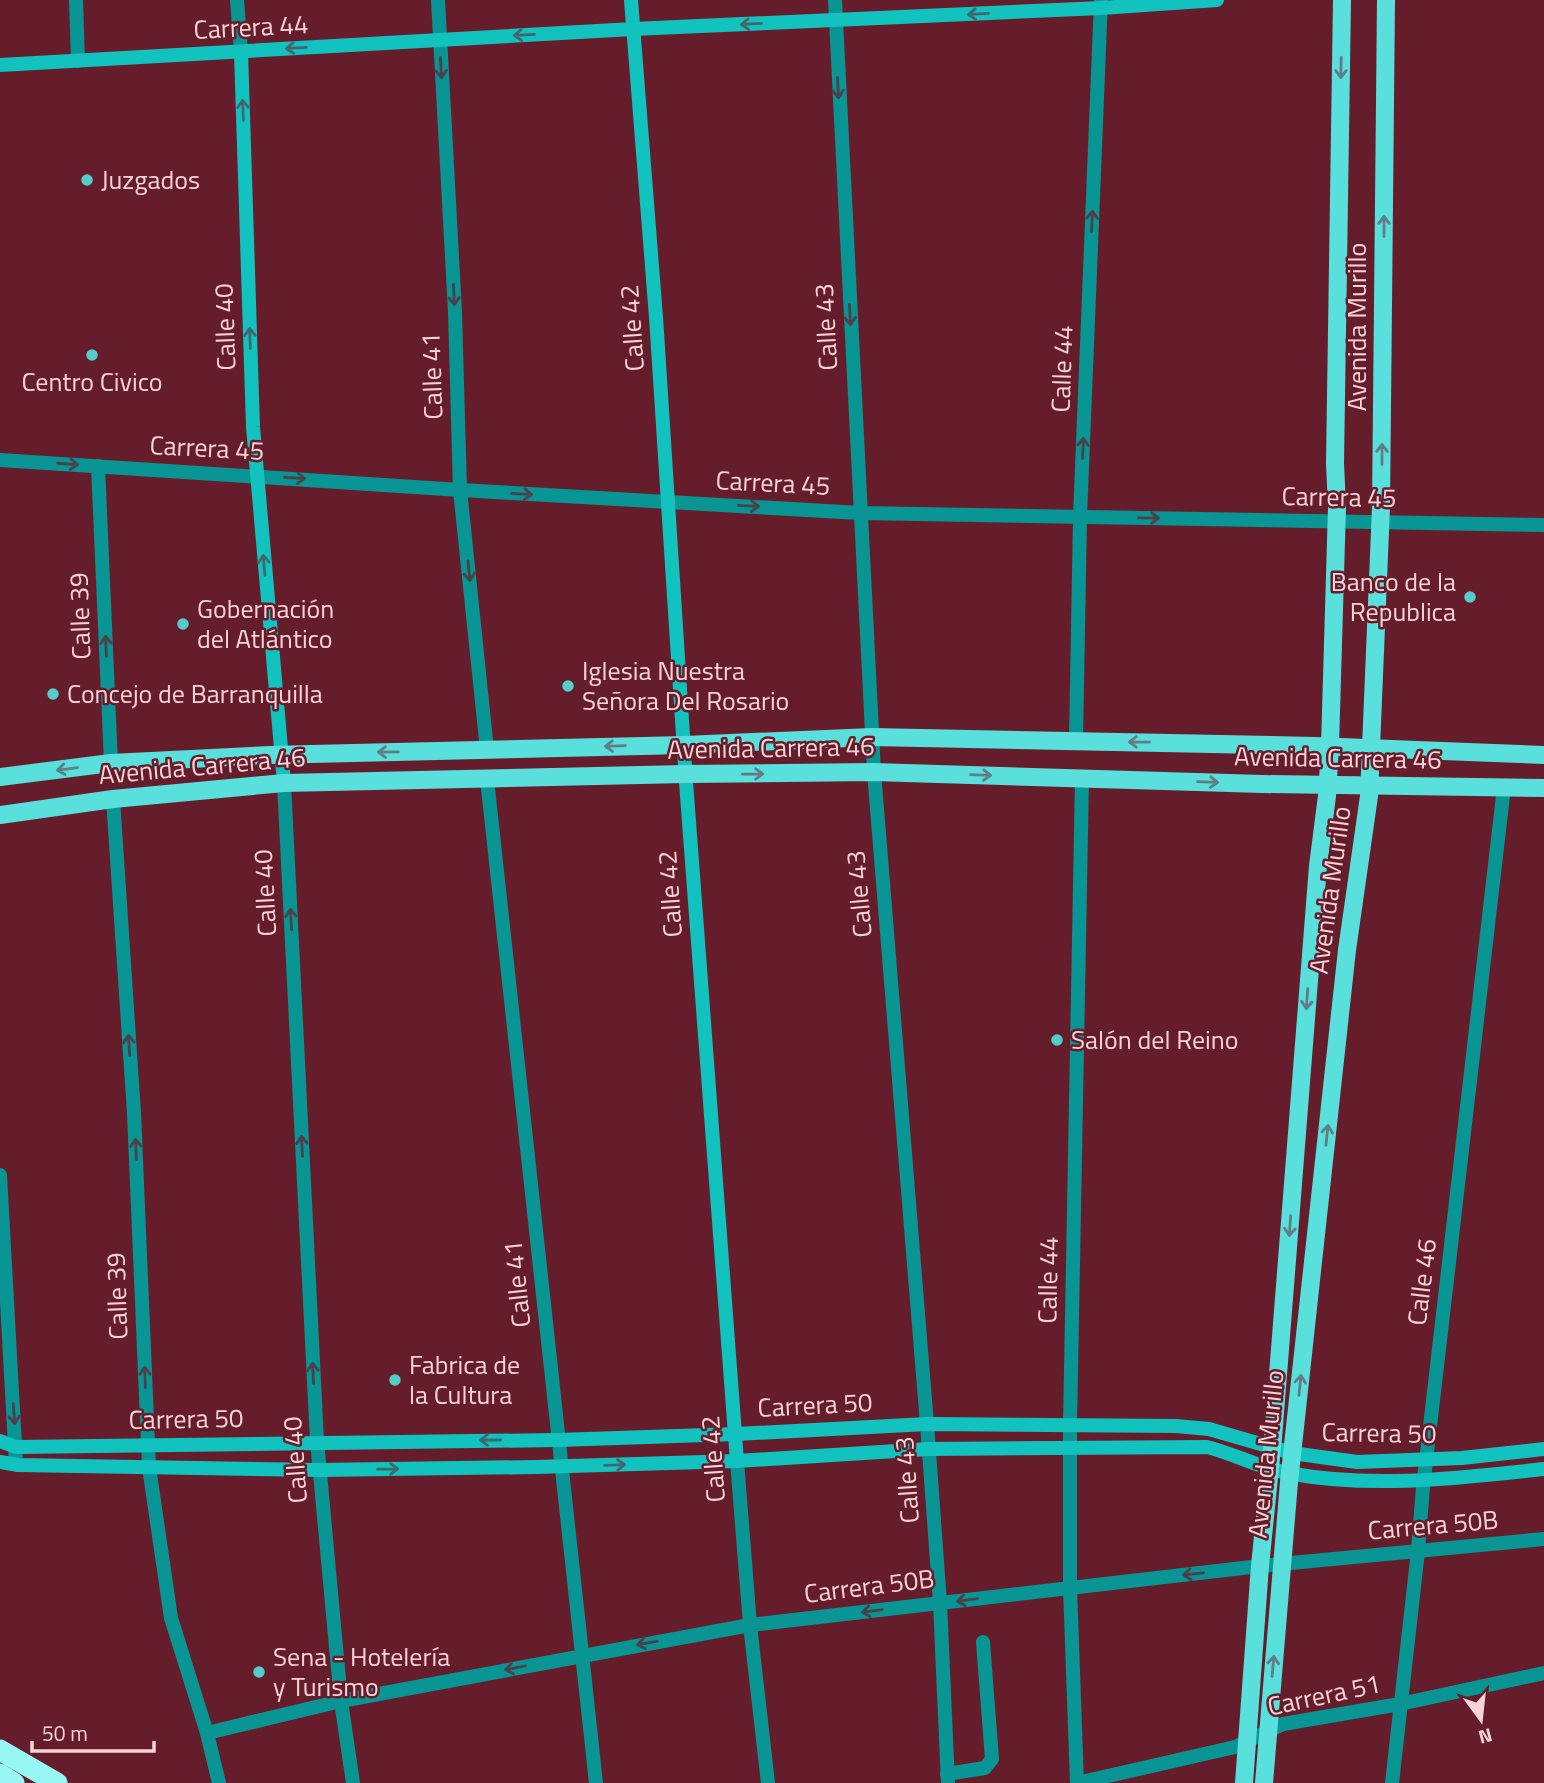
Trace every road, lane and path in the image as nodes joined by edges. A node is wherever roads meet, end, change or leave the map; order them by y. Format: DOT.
graph roads {
  1 [pos="76,0"];
  2 [pos="237,0"];
  3 [pos="438,0"];
  4 [pos="631,0"];
  5 [pos="835,0"];
  6 [pos="1217,0"];
  7 [pos="1342,0"];
  8 [pos="1385,0"];
  9 [pos="1101,4"];
  10 [pos="835,20"];
  11 [pos="633,29"];
  12 [pos="440,40"];
  13 [pos="241,52"];
  14 [pos="78,61"];
  15 [pos="0,65"];
  16 [pos="0,460"];
  17 [pos="98,466"];
  18 [pos="256,475"];
  19 [pos="460,490"];
  20 [pos="667,502"];
  21 [pos="860,513"];
  22 [pos="1080,517"];
  23 [pos="1336,521"];
  24 [pos="1381,522"];
  25 [pos="1544,524"];
  26 [pos="1372,710"];
  27 [pos="872,737"];
  28 [pos="1076,740"];
  29 [pos="684,745"];
  30 [pos="1330,746"];
  31 [pos="1371,748"];
  32 [pos="1408,749"];
  33 [pos="487,750"];
  34 [pos="282,755"];
  35 [pos="1544,755"];
  36 [pos="111,764"];
  37 [pos="874,772"];
  38 [pos="685,774"];
  39 [pos="0,777"];
  40 [pos="1082,778"];
  41 [pos="487,779"];
  42 [pos="284,783"];
  43 [pos="1328,785"];
  44 [pos="1370,786"];
  45 [pos="1504,788"];
  46 [pos="1544,788"];
  47 [pos="113,799"];
  48 [pos="0,815"];
  49 [pos="0,1175"];
  50 [pos="928,1424"];
  51 [pos="1070,1425"];
  52 [pos="736,1434"];
  53 [pos="558,1440"];
  54 [pos="0,1441"];
  55 [pos="317,1441"];
  56 [pos="148,1445"];
  57 [pos="16,1447"];
  58 [pos="1272,1447"];
  59 [pos="928,1449"];
  60 [pos="1070,1449"];
  61 [pos="1544,1449"];
  62 [pos="1292,1453"];
  63 [pos="1427,1460"];
  64 [pos="737,1461"];
  65 [pos="0,1462"];
  66 [pos="16,1465"];
  67 [pos="149,1467"];
  68 [pos="561,1467"];
  69 [pos="1270,1469"];
  70 [pos="1544,1469"];
  71 [pos="319,1470"];
  72 [pos="1290,1473"];
  73 [pos="1423,1481"];
  74 [pos="1544,1539"];
  75 [pos="1418,1551"];
  76 [pos="1281,1564"];
  77 [pos="1260,1566"];
  78 [pos="1070,1587"];
  79 [pos="940,1603"];
  80 [pos="750,1625"];
  81 [pos="983,1642"];
  82 [pos="582,1655"];
  83 [pos="1544,1673"];
  84 [pos="341,1700"];
  85 [pos="1400,1704"];
  86 [pos="1268,1731"];
  87 [pos="207,1733"];
  88 [pos="1247,1740"];
  89 [pos="0,1750"];
  90 [pos="0,1774"];
  91 [pos="947,1778"];
  92 [pos="14,1783"];
  93 [pos="57,1783"];
  94 [pos="219,1783"];
  95 [pos="353,1783"];
  96 [pos="596,1783"];
  97 [pos="768,1783"];
  98 [pos="1077,1783"];
  99 [pos="1244,1783"];
  100 [pos="1264,1783"];
  101 [pos="1392,1783"];
  1 -- 14 [label="street"];
  2 -- 13 [label="street, Calle 40"];
  3 -- 12 [label="street, Calle 41"];
  4 -- 11 [label="street, Calle 42"];
  5 -- 10 [label="street, Calle 43"];
  6 -- 9 [label="street, Carrera 44"];
  7 -- 23 [label="main road, Avenida Murillo, one-way"];
  24 -- 8 [label="main road, Avenida Murillo, one-way"];
  9 -- 10 [label="street, Carrera 44, one-way"];
  22 -- 9 [label="street, Calle 44, one-way"];
  10 -- 11 [label="street, Carrera 44, one-way"];
  10 -- 21 [label="street, Calle 43, one-way"];
  11 -- 12 [label="street, Carrera 44, one-way"];
  11 -- 20 [label="street, Calle 42"];
  12 -- 13 [label="street, Carrera 44, one-way"];
  12 -- 19 [label="street, Calle 41, one-way"];
  13 -- 14 [label="street, Carrera 44"];
  18 -- 13 [label="street, Calle 40, one-way"];
  14 -- 15 [label="street, Carrera 44"];
  16 -- 17 [label="street, Carrera 45, one-way"];
  17 -- 18 [label="street, Carrera 45"];
  36 -- 17 [label="street, Calle 39, one-way"];
  18 -- 19 [label="street, Carrera 45, one-way"];
  34 -- 18 [label="street, Calle 40, one-way"];
  19 -- 20 [label="street, Carrera 45, one-way"];
  19 -- 33 [label="street, Calle 41, one-way"];
  20 -- 21 [label="street, Carrera 45, one-way"];
  20 -- 29 [label="street, Calle 42"];
  21 -- 22 [label="street, Carrera 45"];
  21 -- 27 [label="street, Calle 43"];
  22 -- 23 [label="street, Carrera 45, one-way"];
  22 -- 28 [label="street, Calle 44"];
  23 -- 24 [label="street, Carrera 45"];
  23 -- 30 [label="main road, Avenida Murillo"];
  24 -- 25 [label="street, Carrera 45"];
  24 -- 26 [label="main road, Avenida Murillo"];
  26 -- 31 [label="main road, Avenida Murillo"];
  26 -- 32 [label="main road"];
  27 -- 28 [label="main road, Avenida Carrera 46"];
  27 -- 29 [label="main road, Avenida Carrera 46"];
  27 -- 37 [label="street, Calle 43"];
  30 -- 28 [label="main road, Avenida Carrera 46, one-way"];
  29 -- 33 [label="main road, Avenida Carrera 46, one-way"];
  29 -- 38 [label="street, Calle 42"];
  30 -- 31 [label="main road, Avenida Carrera 46"];
  30 -- 43 [label="main road, Avenida Murillo"];
  31 -- 32 [label="main road, Avenida Carrera 46"];
  31 -- 44 [label="main road, Avenida Murillo"];
  32 -- 35 [label="main road, Avenida Carrera 46"];
  33 -- 34 [label="main road, Avenida Carrera 46, one-way"];
  34 -- 36 [label="main road, Avenida Carrera 46"];
  34 -- 42 [label="street, Calle 40"];
  36 -- 39 [label="main road, Avenida Carrera 46, one-way"];
  38 -- 37 [label="main road, Avenida Carrera 46, one-way"];
  37 -- 40 [label="main road, Avenida Carrera 46, one-way"];
  37 -- 50 [label="street, Calle 43"];
  38 -- 41 [label="main road, Avenida Carrera 46"];
  38 -- 52 [label="street, Calle 42"];
  40 -- 43 [label="main road, Avenida Carrera 46, one-way"];
  40 -- 51 [label="street, Calle 44"];
  41 -- 42 [label="main road, Avenida Carrera 46"];
  41 -- 53 [label="street, Calle 41"];
  42 -- 47 [label="main road, Avenida Carrera 46"];
  55 -- 42 [label="street, Calle 40, one-way"];
  43 -- 44 [label="main road, Avenida Carrera 46"];
  43 -- 58 [label="main road, Avenida Murillo, one-way"];
  44 -- 45 [label="main road, Avenida Carrera 46"];
  62 -- 44 [label="main road, Avenida Murillo, one-way"];
  45 -- 46 [label="main road, Avenida Carrera 46"];
  45 -- 63 [label="street, Calle 46"];
  47 -- 48 [label="main road, Avenida Carrera 46"];
  56 -- 47 [label="street, Calle 39, one-way"];
  49 -- 57 [label="street, one-way"];
  50 -- 51 [label="street, Carrera 50"];
  50 -- 52 [label="street, Carrera 50"];
  50 -- 59 [label="street, Calle 43"];
  51 -- 58 [label="street, Carrera 50"];
  51 -- 60 [label="street, Calle 44"];
  52 -- 53 [label="street, Carrera 50"];
  52 -- 64 [label="street, Calle 42"];
  53 -- 55 [label="street, Carrera 50, one-way"];
  53 -- 68 [label="street, Calle 41"];
  54 -- 57 [label="street, Carrera 50"];
  55 -- 56 [label="street, Carrera 50"];
  55 -- 71 [label="street, Calle 40"];
  56 -- 57 [label="street, Carrera 50"];
  56 -- 67 [label="street, Calle 39"];
  57 -- 66 [label="street"];
  58 -- 62 [label="street, Carrera 50"];
  58 -- 69 [label="main road, Avenida Murillo"];
  59 -- 60 [label="street, Carrera 50"];
  59 -- 64 [label="street, Carrera 50"];
  59 -- 79 [label="street, Calle 43"];
  60 -- 69 [label="street, Carrera 50"];
  60 -- 78 [label="street, Calle 44"];
  61 -- 63 [label="street, Carrera 50"];
  62 -- 63 [label="street, Carrera 50"];
  62 -- 72 [label="main road, Avenida Murillo"];
  63 -- 73 [label="street, Calle 46"];
  68 -- 64 [label="street, Carrera 50, one-way"];
  64 -- 80 [label="street, Calle 42"];
  65 -- 66 [label="street, Carrera 50"];
  66 -- 67 [label="street, Carrera 50"];
  67 -- 71 [label="street, Carrera 50"];
  67 -- 87 [label="street, Calle 39"];
  71 -- 68 [label="street, Carrera 50, one-way"];
  68 -- 82 [label="street, Calle 41"];
  69 -- 72 [label="street, Carrera 50"];
  69 -- 77 [label="main road, Avenida Murillo"];
  70 -- 73 [label="street, Carrera 50"];
  71 -- 84 [label="street, Calle 40"];
  72 -- 73 [label="street, Carrera 50"];
  72 -- 76 [label="main road, Avenida Murillo"];
  73 -- 75 [label="street, Calle 46"];
  74 -- 75 [label="street, Carrera 50B"];
  75 -- 76 [label="street, Carrera 50B"];
  75 -- 85 [label="street, Calle 46"];
  76 -- 77 [label="street, Carrera 50B"];
  86 -- 76 [label="main road, Avenida Murillo, one-way"];
  77 -- 78 [label="street, Carrera 50B, one-way"];
  77 -- 88 [label="main road, Avenida Murillo"];
  78 -- 79 [label="street, Carrera 50B, one-way"];
  78 -- 98 [label="street, Calle 44"];
  79 -- 80 [label="street, Carrera 50B, one-way"];
  79 -- 91 [label="street, Calle 43"];
  80 -- 82 [label="street, Carrera 50B, one-way"];
  80 -- 97 [label="street, Calle 42"];
  81 -- 91 [label="street"];
  82 -- 84 [label="street, Carrera 50B, one-way"];
  82 -- 96 [label="street, Calle 41"];
  83 -- 85 [label="street, Carrera 51"];
  84 -- 87 [label="street, Carrera 50B"];
  84 -- 95 [label="street, Calle 40"];
  85 -- 86 [label="street, Carrera 51"];
  85 -- 101 [label="street, Calle 46"];
  86 -- 88 [label="street, Carrera 51"];
  86 -- 100 [label="main road, Avenida Murillo"];
  87 -- 94 [label="street, Calle 39"];
  88 -- 98 [label="street, Carrera 51"];
  88 -- 99 [label="main road, Avenida Murillo"];
  89 -- 93 [label="highway"];
  90 -- 92 [label="highway"];
}
